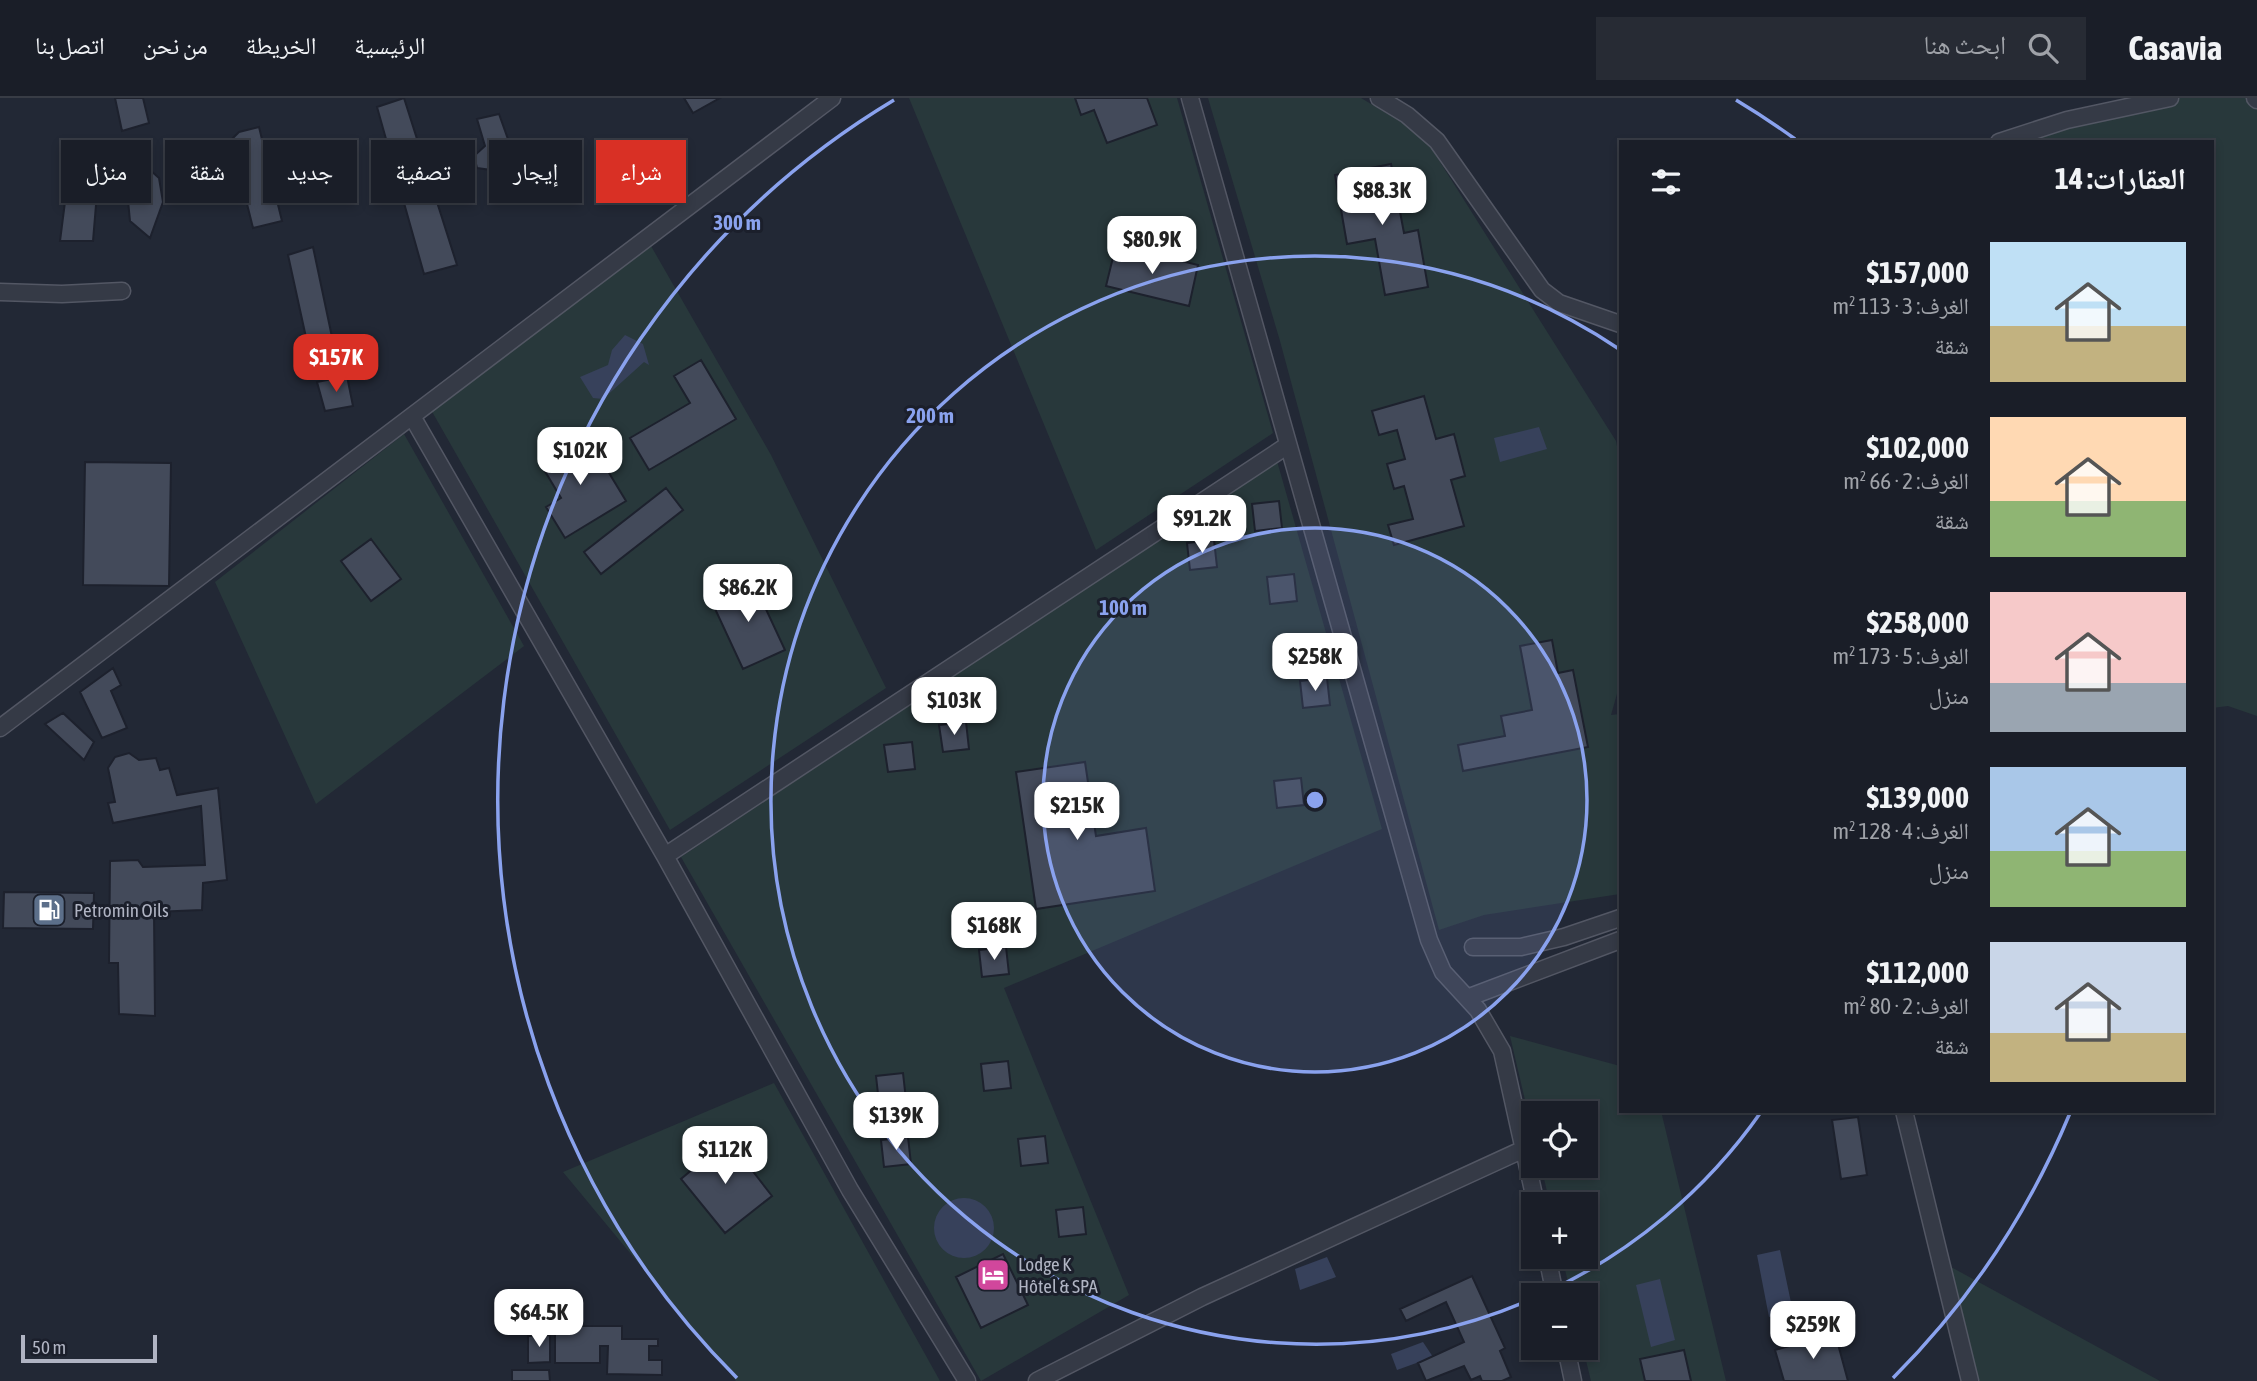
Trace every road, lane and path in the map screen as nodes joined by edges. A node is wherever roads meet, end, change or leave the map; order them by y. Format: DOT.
graph roads {
  1 [pos="832,98"];
  2 [pos="1190,98"];
  3 [pos="1379,98"];
  4 [pos="2170,98"];
  5 [pos="2005,140"];
  6 [pos="122,291"];
  7 [pos="0,292"];
  8 [pos="1619,324"];
  9 [pos="413,418"];
  10 [pos="1288,445"];
  11 [pos="0,728"];
  12 [pos="665,856"];
  13 [pos="1619,918"];
  14 [pos="1619,940"];
  15 [pos="1473,947"];
  16 [pos="1467,998"];
  17 [pos="1904,1113"];
  18 [pos="1521,1136"];
  19 [pos="1521,1150"];
  20 [pos="1569,1360"];
  21 [pos="967,1381"];
  22 [pos="1037,1381"];
  23 [pos="1573,1381"];
  24 [pos="1970,1381"];
  1 -- 9 [label="street"];
  2 -- 10 [label="street"];
  3 -- 8 [label="street"];
  4 -- 5 [label="street"];
  6 -- 7 [label="street"];
  9 -- 11 [label="street"];
  9 -- 12 [label="street"];
  10 -- 12 [label="street"];
  10 -- 16 [label="street"];
  12 -- 21 [label="street"];
  13 -- 15 [label="street"];
  14 -- 16 [label="street"];
  16 -- 18 [label="street"];
  17 -- 24 [label="street"];
  19 -- 22 [label="street"];
  20 -- 23 [label="street"];
}
